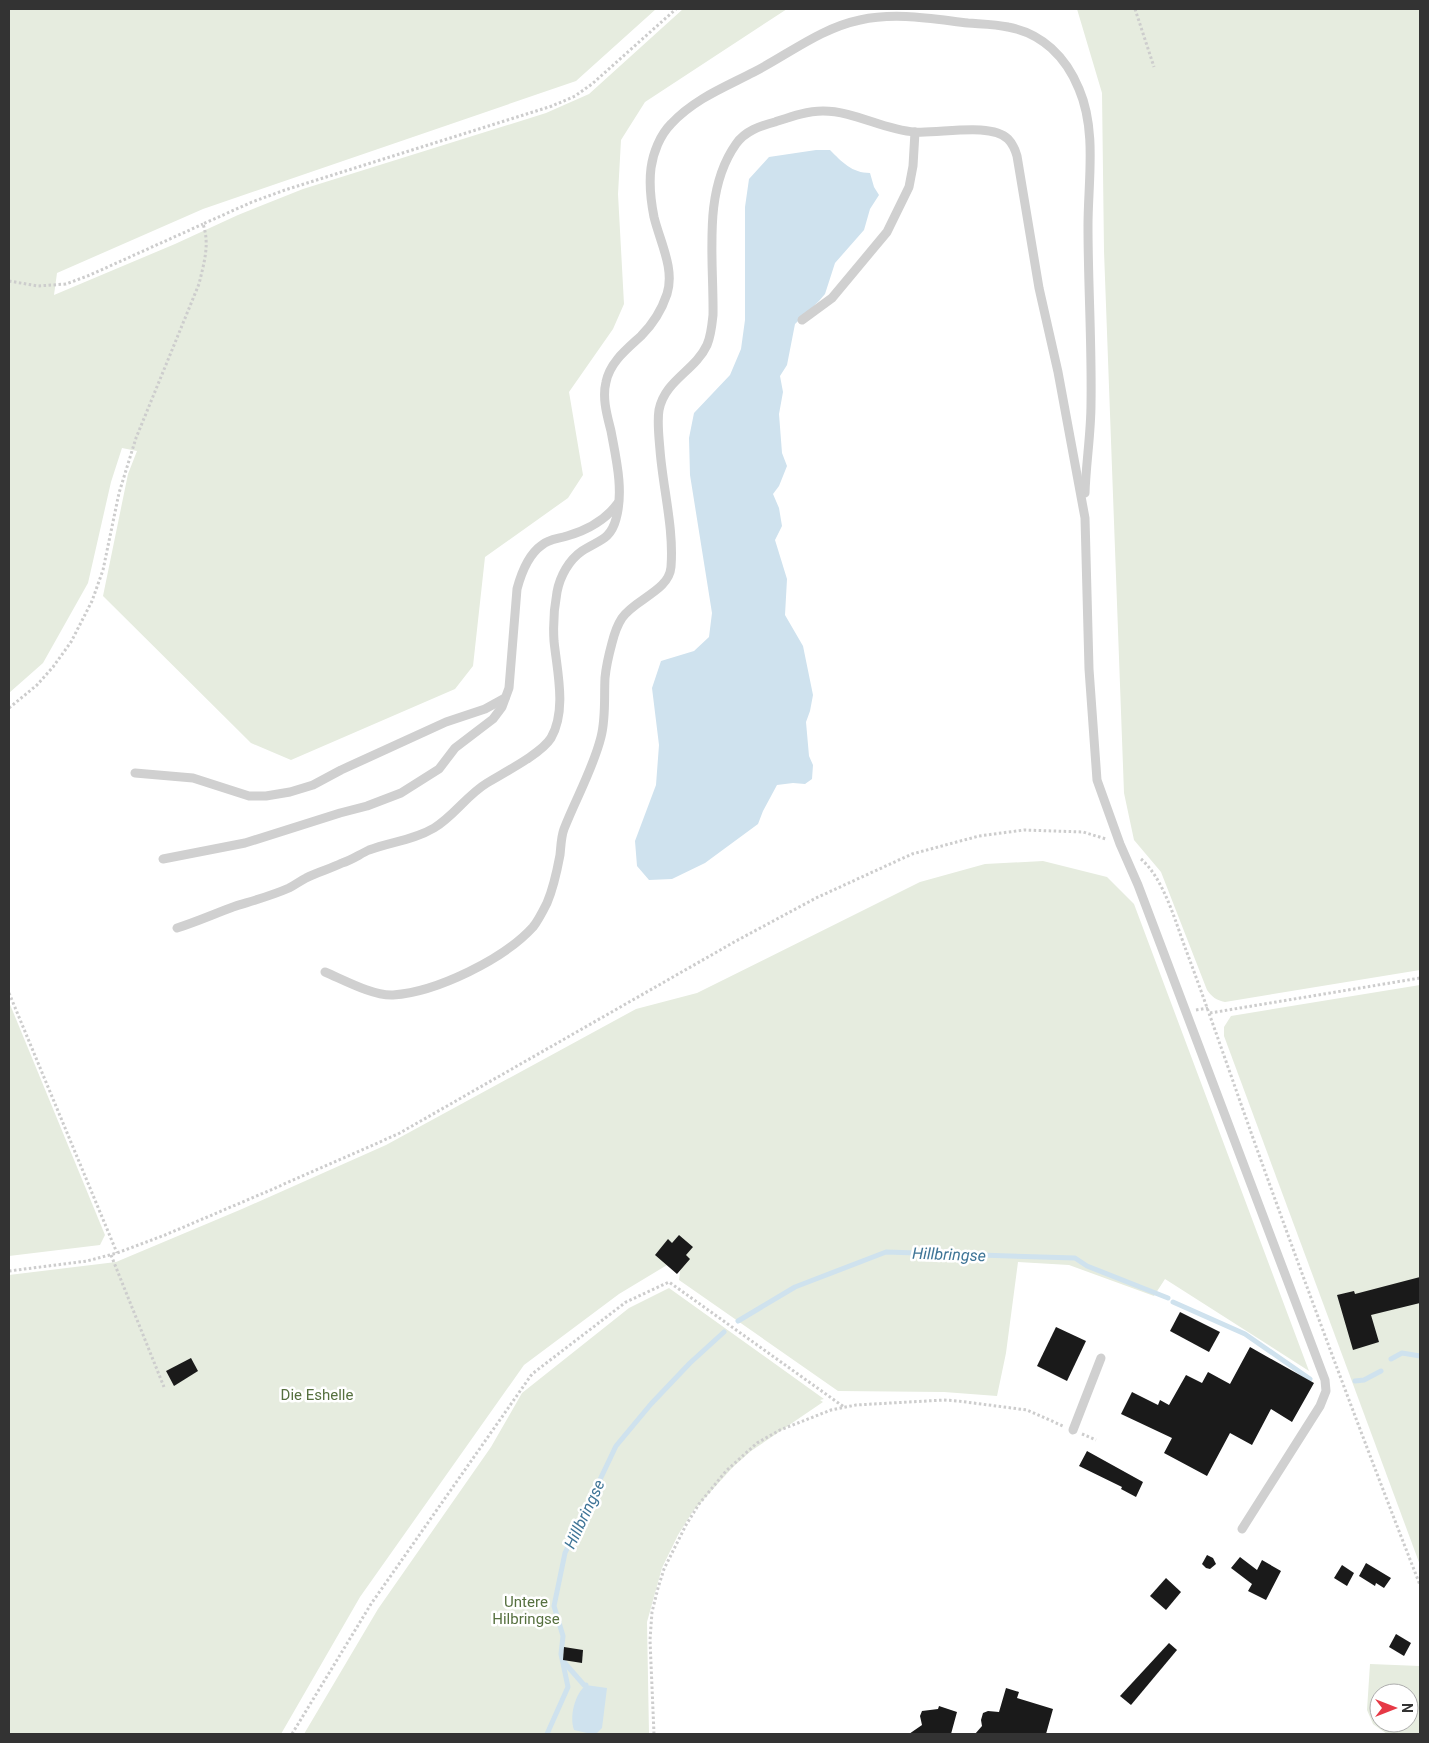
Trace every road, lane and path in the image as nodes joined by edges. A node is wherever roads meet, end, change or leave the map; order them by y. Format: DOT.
graph roads {
  1 [pos="676,9"];
  2 [pos="1135,9"];
  3 [pos="1154,68"];
  4 [pos="915,132"];
  5 [pos="203,224"];
  6 [pos="9,281"];
  7 [pos="802,320"];
  8 [pos="619,500"];
  9 [pos="1085,518"];
  10 [pos="505,698"];
  11 [pos="9,708"];
  12 [pos="135,773"];
  13 [pos="1120,844"];
  14 [pos="163,859"];
  15 [pos="177,928"];
  16 [pos="325,972"];
  17 [pos="1420,978"];
  18 [pos="9,993"];
  19 [pos="1210,1013"];
  20 [pos="116,1253"];
  21 [pos="111,1255"];
  22 [pos="9,1271"];
  23 [pos="1102,1358"];
  24 [pos="164,1387"];
  25 [pos="844,1407"];
  26 [pos="1073,1430"];
  27 [pos="1096,1440"];
  28 [pos="1242,1529"];
  29 [pos="1420,1585"];
  30 [pos="292,1734"];
  31 [pos="654,1734"];
  1 -- 5 [label="path"];
  2 -- 3 [label="path"];
  4 -- 7 [label="lane"];
  4 -- 9 [label="lane"];
  4 -- 16 [label="lane"];
  5 -- 6 [label="path"];
  5 -- 11 [label="path"];
  8 -- 9 [label="lane"];
  8 -- 10 [label="lane"];
  8 -- 15 [label="lane"];
  9 -- 13 [label="lane"];
  10 -- 12 [label="lane"];
  10 -- 14 [label="lane"];
  13 -- 19 [label="path"];
  13 -- 20 [label="path"];
  13 -- 28 [label="lane"];
  17 -- 19 [label="path"];
  18 -- 20 [label="path"];
  19 -- 29 [label="path"];
  20 -- 21 [label="path"];
  21 -- 22 [label="path"];
  21 -- 24 [label="path"];
  23 -- 26 [label="lane"];
  25 -- 26 [label="path"];
  25 -- 30 [label="path"];
  25 -- 31 [label="path"];
  26 -- 27 [label="path"];
}
